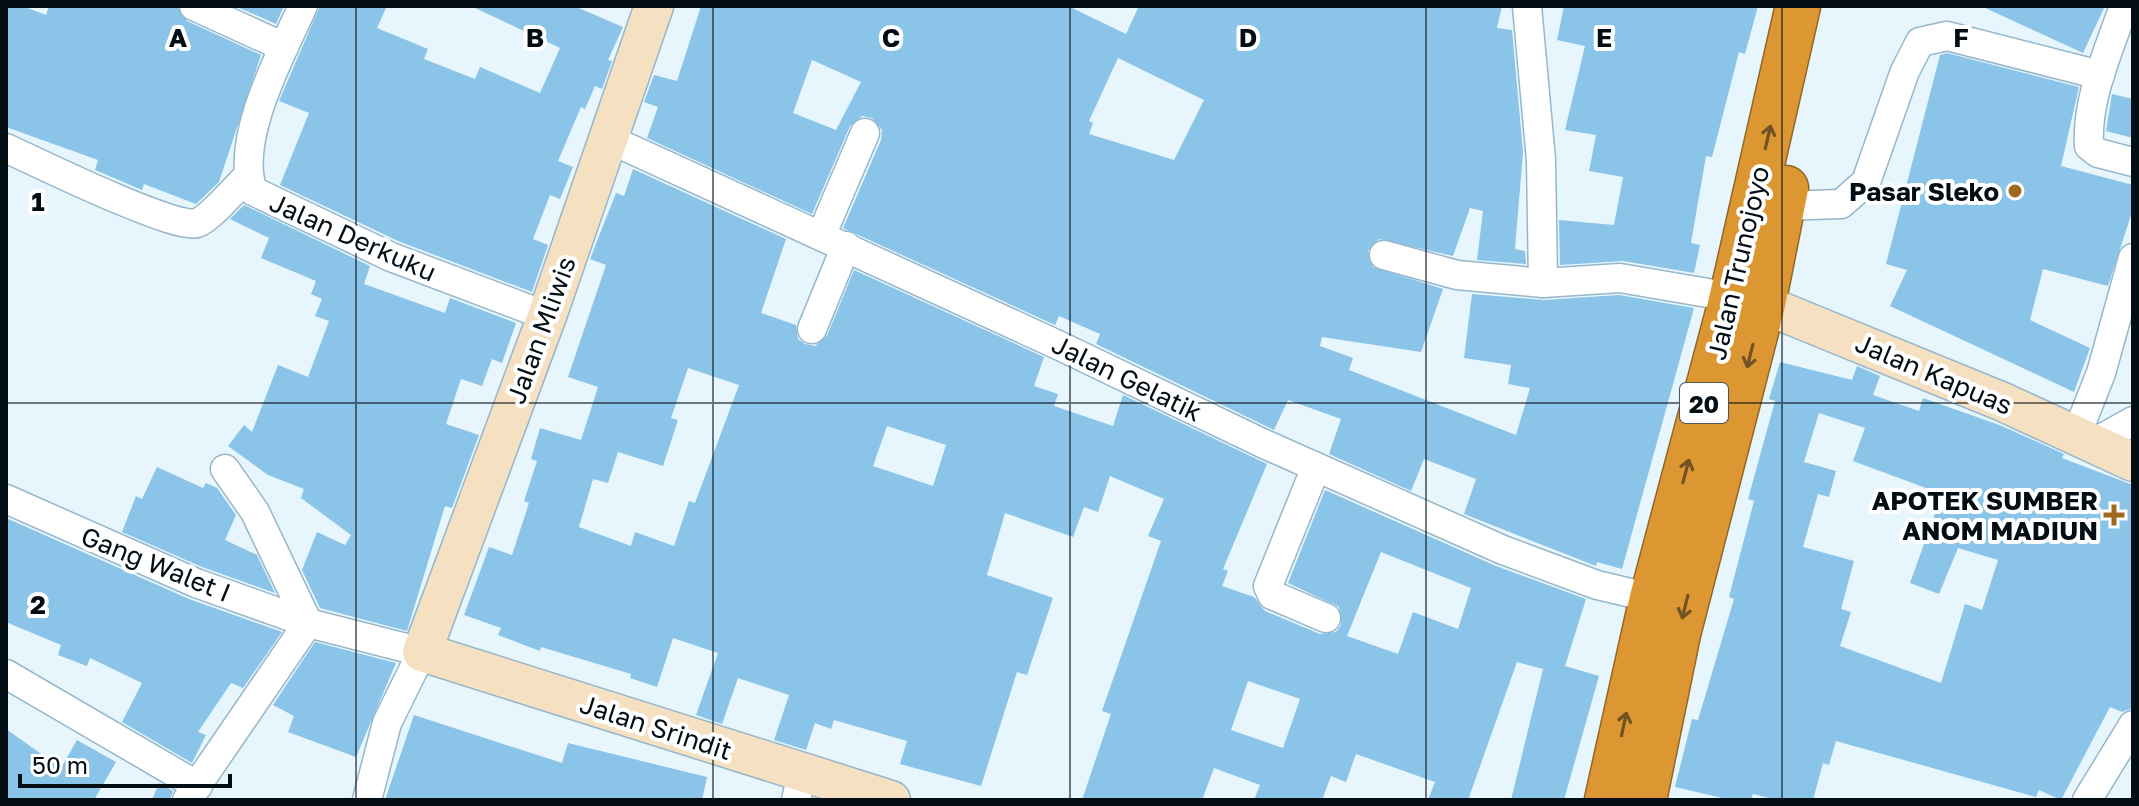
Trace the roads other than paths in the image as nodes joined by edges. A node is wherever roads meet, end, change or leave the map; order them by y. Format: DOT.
graph roads {
  1 [pos="194,6"];
  2 [pos="303,6"];
  3 [pos="654,6"];
  4 [pos="1527,6"];
  5 [pos="1798,6"];
  6 [pos="1827,6"];
  7 [pos="2124,6"];
  8 [pos="284,47"];
  9 [pos="2100,75"];
  10 [pos="865,133"];
  11 [pos="609,139"];
  12 [pos="6,148"];
  13 [pos="2133,162"];
  14 [pos="247,177"];
  15 [pos="1768,202"];
  16 [pos="834,241"];
  17 [pos="1384,255"];
  18 [pos="2133,258"];
  19 [pos="1543,283"];
  20 [pos="1747,300"];
  21 [pos="547,316"];
  22 [pos="812,329"];
  23 [pos="2133,421"];
  24 [pos="2085,440"];
  25 [pos="2133,462"];
  26 [pos="1316,467"];
  27 [pos="225,469"];
  28 [pos="6,499"];
  29 [pos="1652,598"];
  30 [pos="1326,618"];
  31 [pos="308,623"];
  32 [pos="422,652"];
  33 [pos="6,674"];
  34 [pos="2133,725"];
  35 [pos="799,787"];
  36 [pos="192,793"];
  37 [pos="367,800"];
  38 [pos="891,800"];
  39 [pos="1607,800"];
  40 [pos="1644,800"];
  41 [pos="2087,800"];
  1 -- 8 [label="street"];
  2 -- 8 [label="street, Jalan Derkuku"];
  3 -- 11 [label="street, Jalan Mliwis"];
  4 -- 19 [label="street"];
  15 -- 5 [label="highway, Jalan Trunojoyo / 20, one-way"];
  6 -- 15 [label="highway, Jalan Trunojoyo / 20"];
  7 -- 9 [label="street"];
  8 -- 14 [label="street, Jalan Derkuku"];
  9 -- 13 [label="street"];
  9 -- 15 [label="street"];
  10 -- 16 [label="street"];
  11 -- 16 [label="street, Jalan Gelatik"];
  11 -- 21 [label="street, Jalan Mliwis"];
  12 -- 14 [label="street"];
  14 -- 21 [label="street, Jalan Derkuku"];
  15 -- 20 [label="highway, Jalan Trunojoyo / 20"];
  16 -- 22 [label="street"];
  16 -- 26 [label="street, Jalan Gelatik"];
  17 -- 19 [label="street"];
  18 -- 24 [label="street"];
  19 -- 20 [label="street"];
  20 -- 24 [label="street, Jalan Kapuas"];
  29 -- 20 [label="highway, Jalan Trunojoyo / 20, one-way"];
  20 -- 40 [label="highway, Jalan Trunojoyo / 20, one-way"];
  21 -- 32 [label="street, Jalan Mliwis"];
  23 -- 24 [label="street"];
  24 -- 25 [label="street, Jalan Kapuas"];
  26 -- 29 [label="street, Jalan Gelatik"];
  26 -- 30 [label="street"];
  27 -- 31 [label="street"];
  28 -- 31 [label="street, Gang Walet I"];
  39 -- 29 [label="highway, Jalan Trunojoyo / 20, one-way"];
  31 -- 32 [label="street, Gang Walet I"];
  31 -- 36 [label="street"];
  32 -- 35 [label="street, Jalan Srindit"];
  32 -- 37 [label="street"];
  33 -- 36 [label="street"];
  34 -- 41 [label="street"];
  35 -- 38 [label="street, Jalan Srindit"];
}
